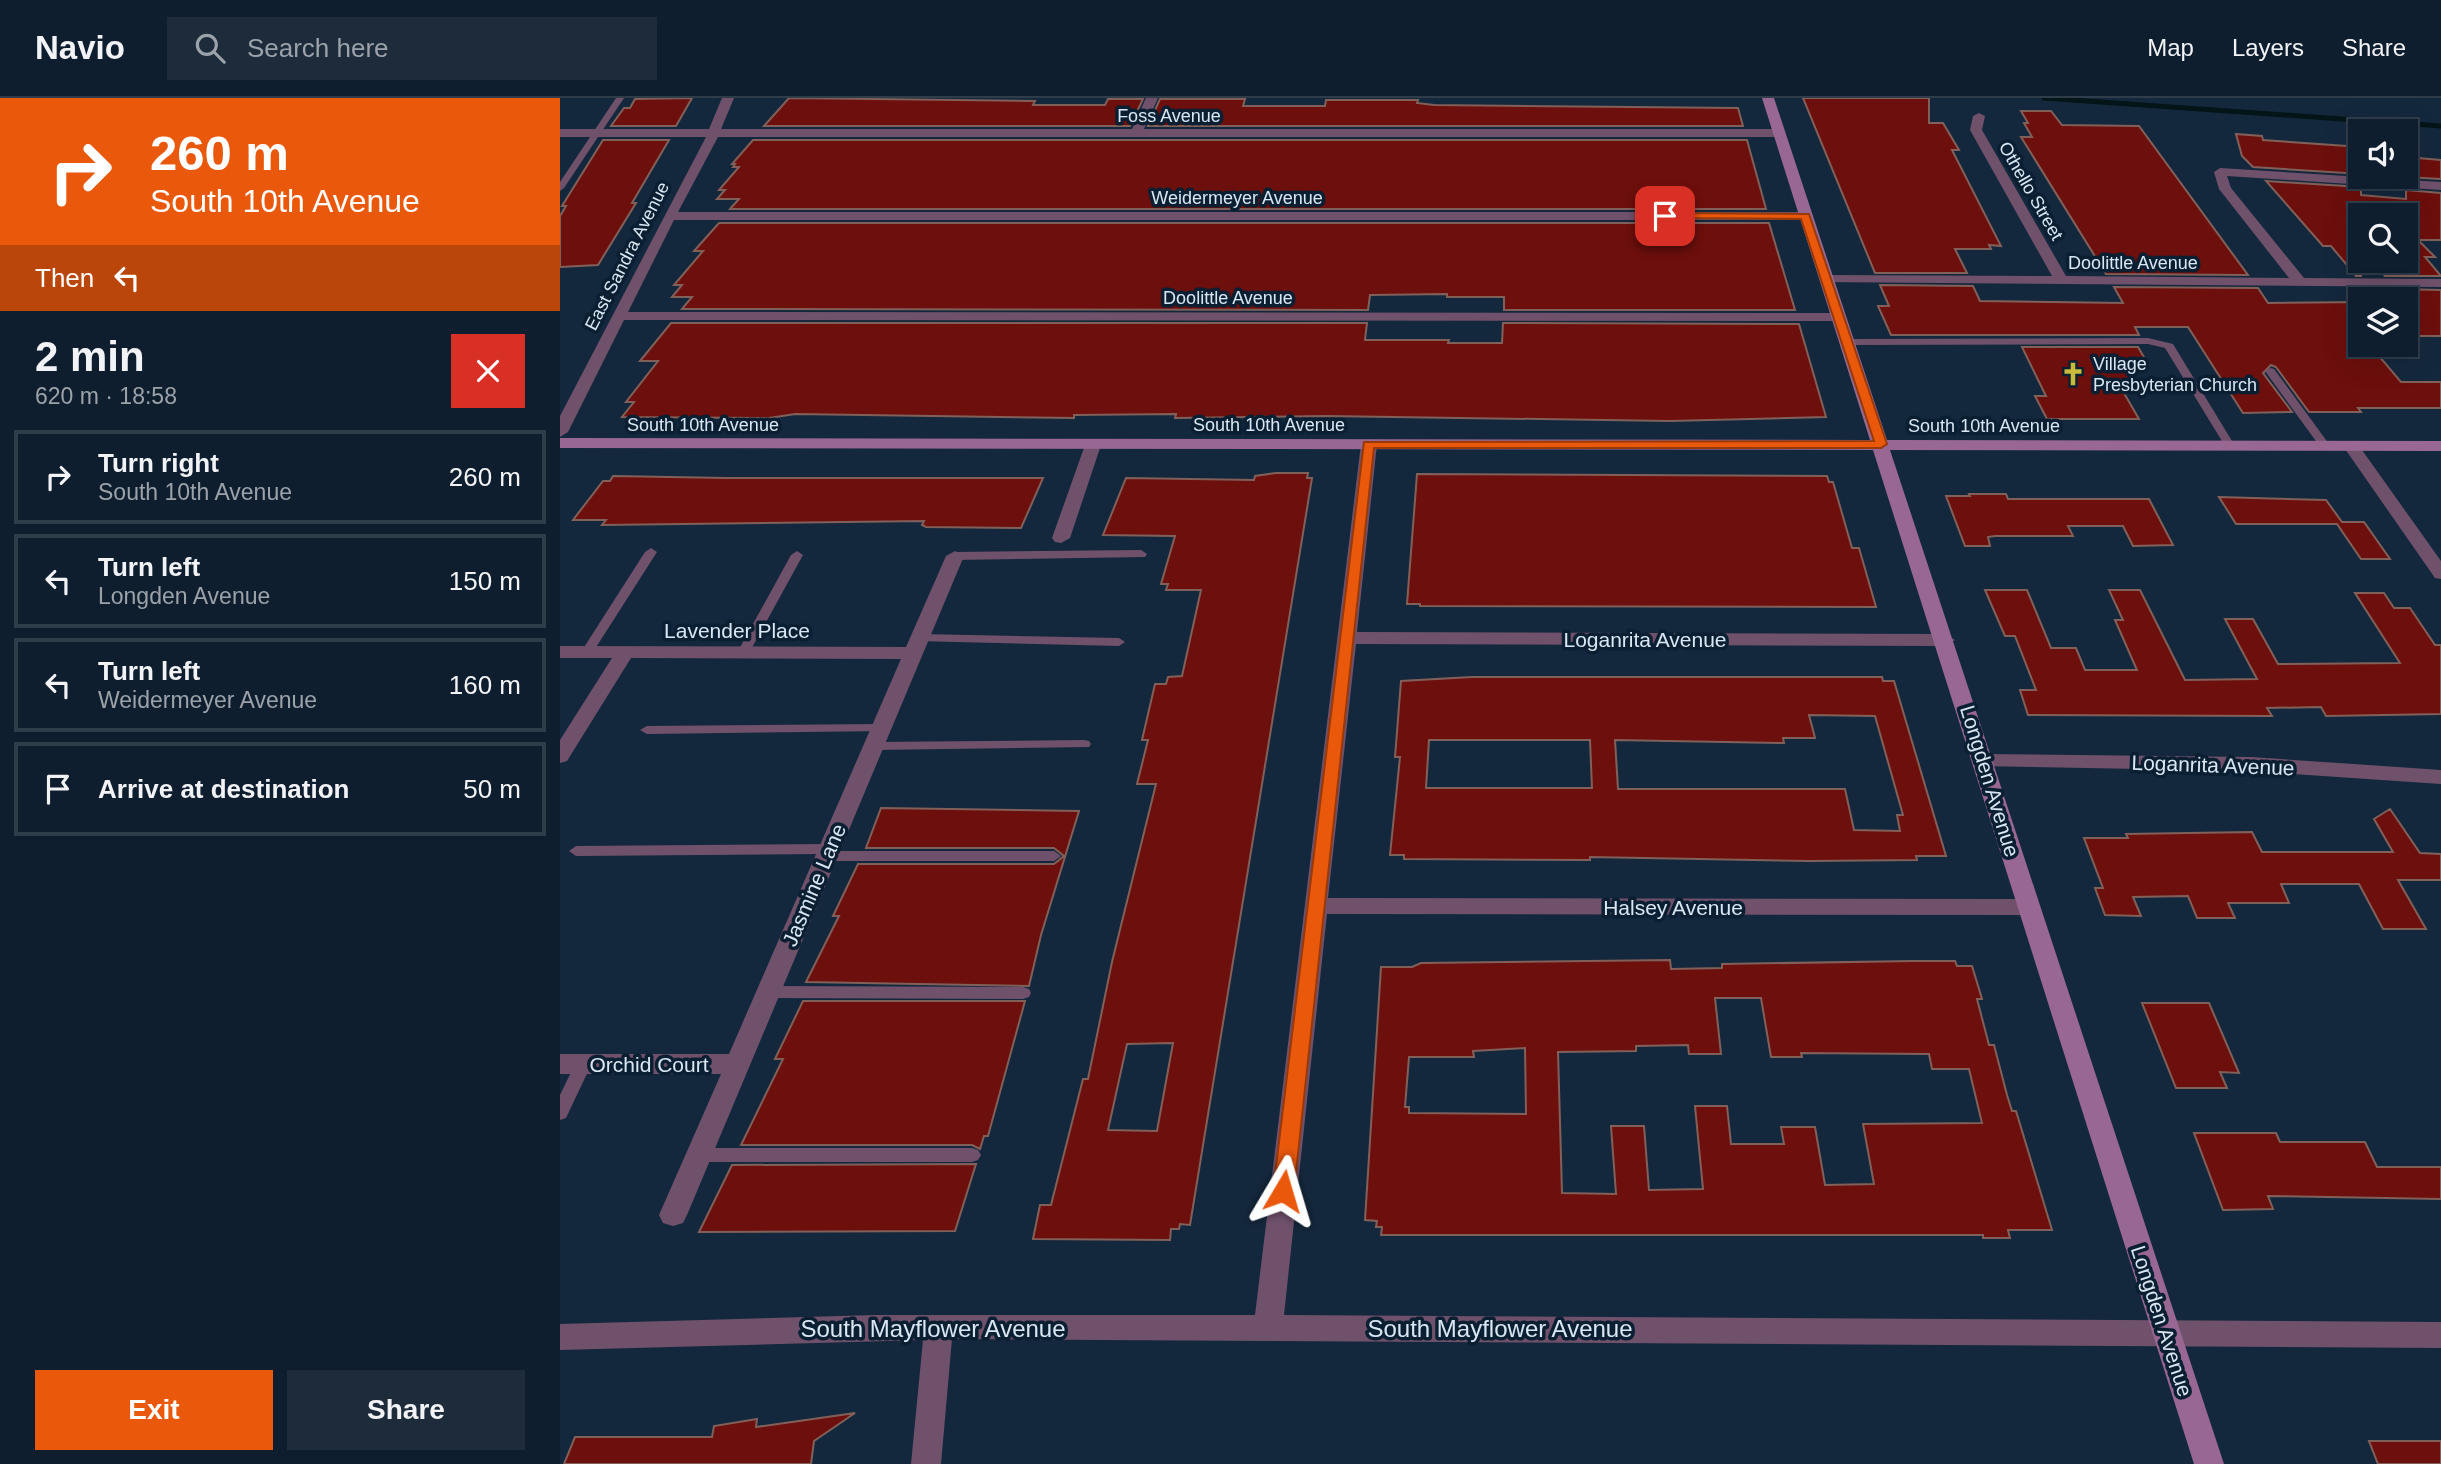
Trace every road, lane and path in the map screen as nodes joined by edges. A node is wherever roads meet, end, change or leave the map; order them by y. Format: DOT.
graph roads {
  1 [pos="620,98"];
  2 [pos="727,98"];
  3 [pos="1152,98"];
  4 [pos="1768,98"];
  5 [pos="1979,116"];
  6 [pos="560,133"];
  7 [pos="595,133"];
  8 [pos="712,133"];
  9 [pos="1778,133"];
  10 [pos="1136,134"];
  11 [pos="2441,186"];
  12 [pos="560,188"];
  13 [pos="669,216"];
  14 [pos="1805,216"];
  15 [pos="1826,279"];
  16 [pos="2062,282"];
  17 [pos="2301,282"];
  18 [pos="2441,282"];
  19 [pos="618,316"];
  20 [pos="1838,317"];
  21 [pos="1847,342"];
  22 [pos="2270,371"];
  23 [pos="560,432"];
  24 [pos="560,443"];
  25 [pos="1369,444"];
  26 [pos="1881,444"];
  27 [pos="1093,445"];
  28 [pos="2230,446"];
  29 [pos="2325,446"];
  30 [pos="2351,446"];
  31 [pos="2441,446"];
  32 [pos="1061,538"];
  33 [pos="651,552"];
  34 [pos="1141,554"];
  35 [pos="797,555"];
  36 [pos="955,556"];
  37 [pos="2441,574"];
  38 [pos="1346,638"];
  39 [pos="1945,640"];
  40 [pos="1119,642"];
  41 [pos="917,645"];
  42 [pos="560,652"];
  43 [pos="587,652"];
  44 [pos="625,652"];
  45 [pos="743,653"];
  46 [pos="647,730"];
  47 [pos="878,737"];
  48 [pos="1084,744"];
  49 [pos="560,756"];
  50 [pos="1984,761"];
  51 [pos="2441,777"];
  52 [pos="576,851"];
  53 [pos="828,852"];
  54 [pos="1054,856"];
  55 [pos="1318,906"];
  56 [pos="2029,907"];
  57 [pos="769,992"];
  58 [pos="1023,993"];
  59 [pos="572,1063"];
  60 [pos="738,1064"];
  61 [pos="560,1114"];
  62 [pos="972,1155"];
  63 [pos="698,1156"];
  64 [pos="673,1215"];
  65 [pos="1268,1327"];
  66 [pos="939,1328"];
  67 [pos="2165,1331"];
  68 [pos="2441,1335"];
  69 [pos="560,1337"];
  70 [pos="926,1464"];
  71 [pos="2209,1464"];
  1 -- 7 [label="lane"];
  2 -- 8 [label="street, East Sandra Avenue"];
  3 -- 10 [label="street"];
  4 -- 9 [label="street, Longden Avenue"];
  5 -- 16 [label="street, Othello Street"];
  6 -- 7 [label="street, Foss Avenue"];
  7 -- 8 [label="street, Foss Avenue"];
  7 -- 12 [label="lane"];
  8 -- 10 [label="street, Foss Avenue"];
  8 -- 13 [label="street, East Sandra Avenue"];
  9 -- 10 [label="street, Foss Avenue"];
  9 -- 14 [label="street, Longden Avenue"];
  11 -- 17 [label="street"];
  13 -- 14 [label="street, Weidermeyer Avenue"];
  13 -- 19 [label="street, East Sandra Avenue"];
  14 -- 15 [label="street, Longden Avenue"];
  15 -- 16 [label="street, Doolittle Avenue"];
  15 -- 20 [label="street, Longden Avenue"];
  16 -- 17 [label="street, Doolittle Avenue"];
  17 -- 18 [label="street, Doolittle Avenue"];
  19 -- 20 [label="street, Doolittle Avenue"];
  19 -- 23 [label="street, East Sandra Avenue"];
  20 -- 21 [label="street, Longden Avenue"];
  21 -- 26 [label="street, Longden Avenue"];
  21 -- 28 [label="lane"];
  22 -- 29 [label="lane"];
  24 -- 27 [label="street, South 10th Avenue"];
  25 -- 26 [label="street, South 10th Avenue"];
  25 -- 27 [label="street, South 10th Avenue"];
  25 -- 38 [label="street"];
  26 -- 28 [label="street, South 10th Avenue"];
  26 -- 39 [label="street, Longden Avenue"];
  27 -- 32 [label="street"];
  28 -- 29 [label="street, South 10th Avenue"];
  29 -- 30 [label="street, South 10th Avenue"];
  30 -- 31 [label="street, South 10th Avenue"];
  30 -- 37 [label="street"];
  33 -- 43 [label="lane"];
  34 -- 36 [label="lane"];
  35 -- 45 [label="lane"];
  36 -- 41 [label="street, Jasmine Lane"];
  38 -- 39 [label="street, Loganrita Avenue"];
  38 -- 55 [label="street"];
  39 -- 50 [label="street, Longden Avenue"];
  40 -- 41 [label="lane"];
  41 -- 45 [label="street, Lavender Place"];
  41 -- 47 [label="street, Jasmine Lane"];
  42 -- 43 [label="street, Lavender Place"];
  43 -- 44 [label="street, Lavender Place"];
  44 -- 45 [label="street, Lavender Place"];
  44 -- 49 [label="street"];
  46 -- 47 [label="lane"];
  47 -- 48 [label="lane"];
  47 -- 53 [label="street, Jasmine Lane"];
  50 -- 51 [label="street, Loganrita Avenue"];
  50 -- 56 [label="street, Longden Avenue"];
  52 -- 53 [label="lane"];
  53 -- 54 [label="lane"];
  53 -- 57 [label="street, Jasmine Lane"];
  55 -- 56 [label="street, Halsey Avenue"];
  55 -- 65 [label="street"];
  56 -- 67 [label="street, Longden Avenue"];
  57 -- 58 [label="lane"];
  57 -- 60 [label="street, Jasmine Lane"];
  59 -- 60 [label="street, Orchid Court"];
  59 -- 61 [label="lane"];
  60 -- 63 [label="street, Jasmine Lane"];
  62 -- 63 [label="lane"];
  63 -- 64 [label="street, Jasmine Lane"];
  65 -- 66 [label="street, South Mayflower Avenue"];
  65 -- 67 [label="street, South Mayflower Avenue"];
  66 -- 69 [label="street, South Mayflower Avenue"];
  66 -- 70 [label="street"];
  67 -- 68 [label="street, South Mayflower Avenue"];
  67 -- 71 [label="street, Longden Avenue"];
}
